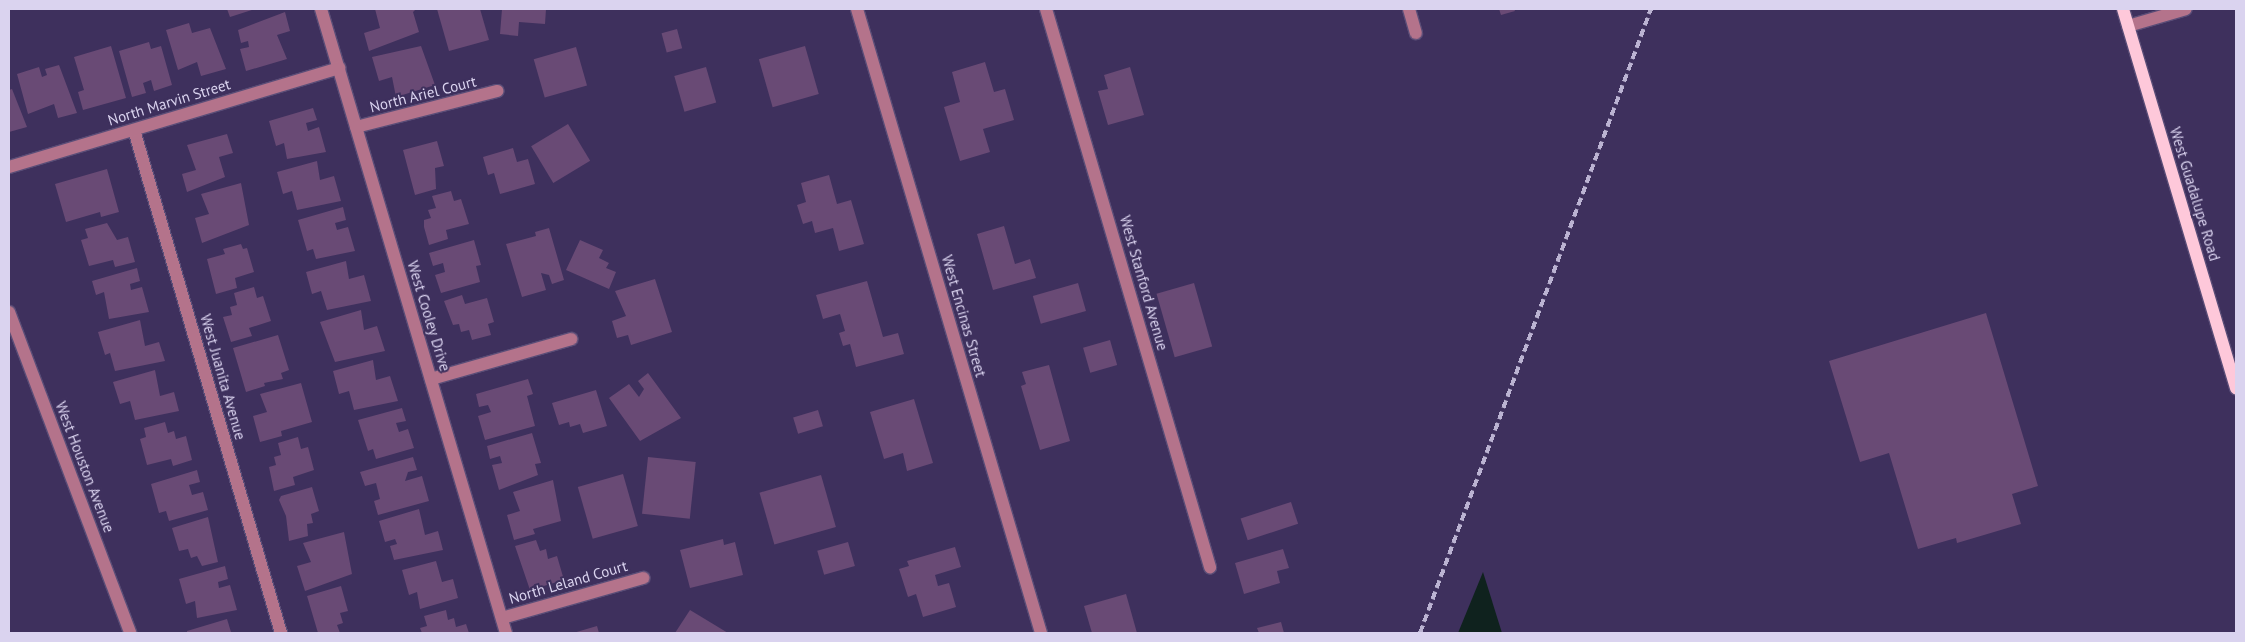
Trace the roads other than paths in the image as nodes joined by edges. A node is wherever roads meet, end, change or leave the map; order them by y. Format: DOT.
graph roads {
  1 [pos="321,9"];
  2 [pos="857,9"];
  3 [pos="1046,9"];
  4 [pos="1409,9"];
  5 [pos="2123,9"];
  6 [pos="2186,9"];
  7 [pos="2128,26"];
  8 [pos="1416,33"];
  9 [pos="339,68"];
  10 [pos="497,91"];
  11 [pos="356,128"];
  12 [pos="134,130"];
  13 [pos="9,167"];
  14 [pos="9,312"];
  15 [pos="571,339"];
  16 [pos="431,379"];
  17 [pos="2236,389"];
  18 [pos="1210,567"];
  19 [pos="643,578"];
  20 [pos="502,618"];
  21 [pos="130,633"];
  22 [pos="281,633"];
  23 [pos="506,633"];
  24 [pos="1041,633"];
  1 -- 9 [label="street, West Cooley Drive"];
  2 -- 24 [label="street, West Encinas Street"];
  3 -- 18 [label="street, West Stanford Avenue"];
  4 -- 8 [label="street"];
  5 -- 7 [label="main road, West Guadalupe Road"];
  6 -- 7 [label="street"];
  7 -- 17 [label="main road, West Guadalupe Road"];
  9 -- 11 [label="street, West Cooley Drive"];
  9 -- 12 [label="street, North Marvin Street"];
  10 -- 11 [label="street, North Ariel Court"];
  11 -- 16 [label="street, West Cooley Drive"];
  12 -- 13 [label="street, North Marvin Street"];
  12 -- 22 [label="street, West Juanita Avenue"];
  14 -- 21 [label="street, West Houston Avenue"];
  15 -- 16 [label="street"];
  16 -- 20 [label="street, West Cooley Drive"];
  19 -- 20 [label="street, North Leland Court"];
  20 -- 23 [label="street, West Cooley Drive"];
}
